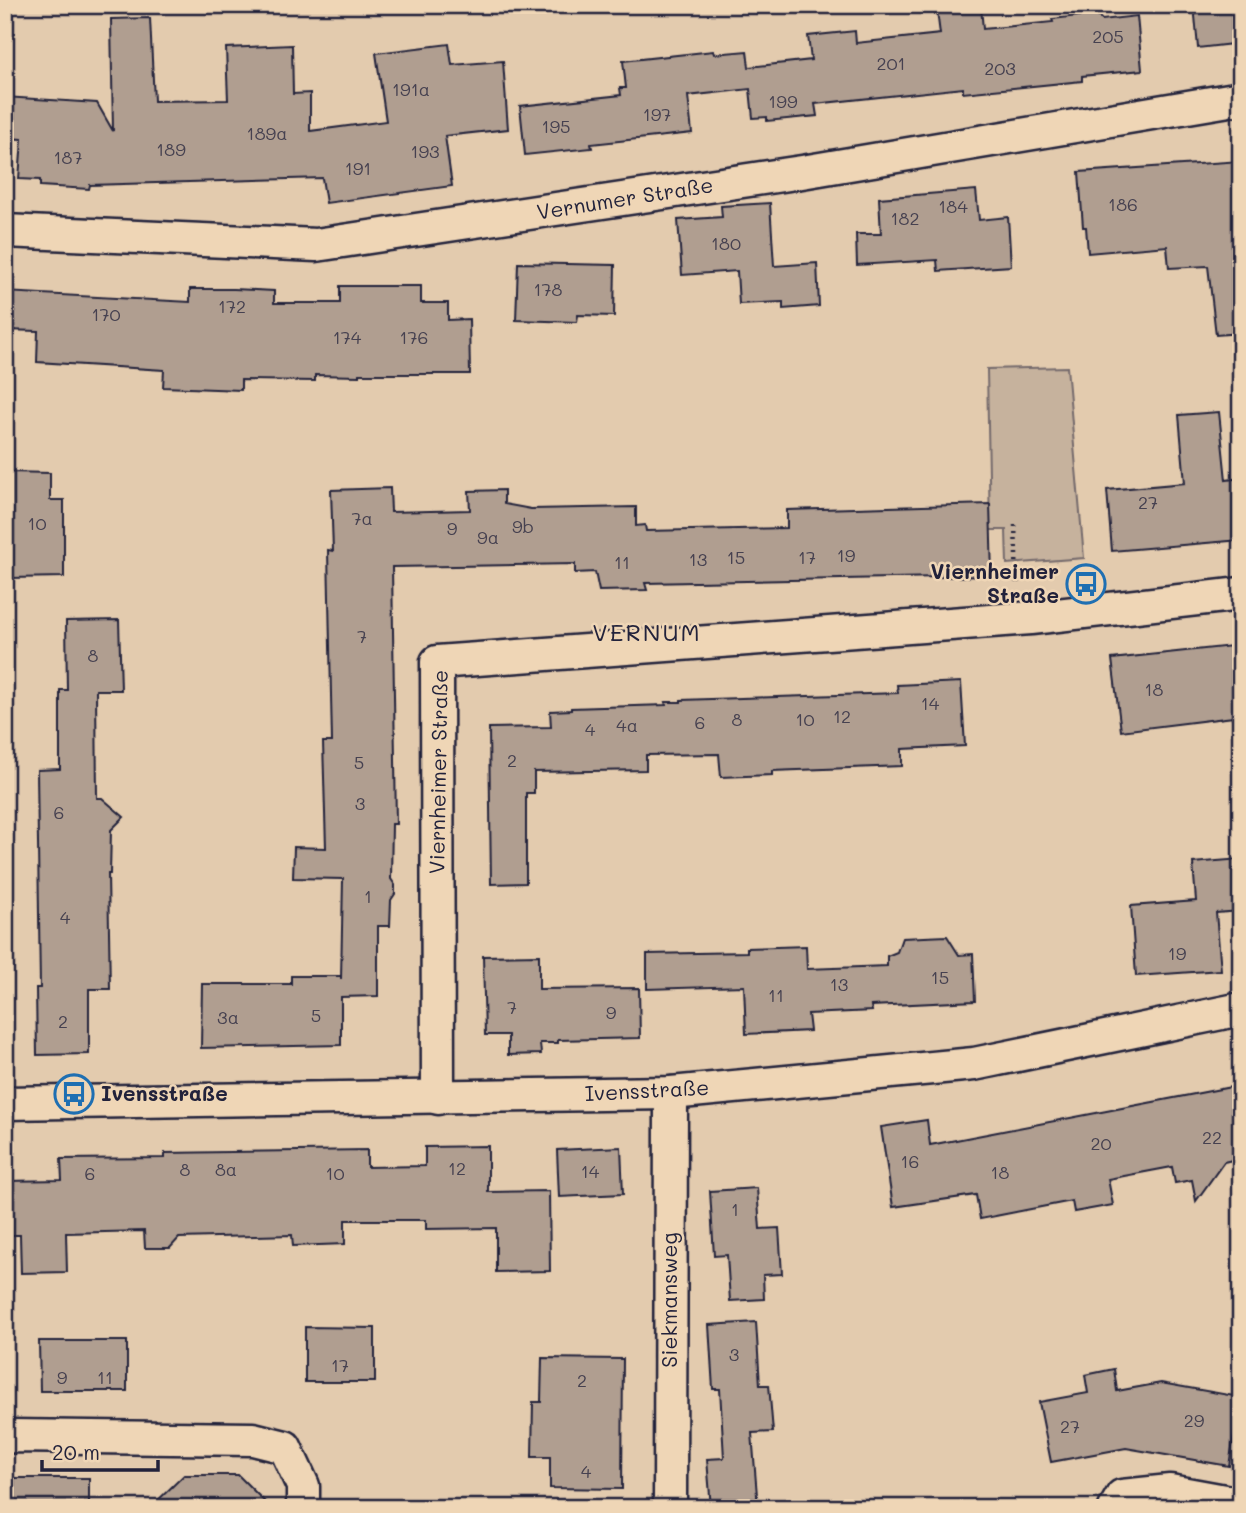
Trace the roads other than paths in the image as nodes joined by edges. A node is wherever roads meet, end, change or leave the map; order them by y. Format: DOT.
graph roads {
  1 [pos="1241,98"];
  2 [pos="5,231"];
  3 [pos="1241,594"];
  4 [pos="1241,1009"];
  5 [pos="671,1093"];
  6 [pos="438,1098"];
  7 [pos="5,1103"];
  8 [pos="5,1438"];
  9 [pos="1241,1504"];
  10 [pos="303,1508"];
  11 [pos="670,1508"];
  12 [pos="1115,1508"];
  1 -- 2 [label="street, Vernumer Straße"];
  3 -- 6 [label="street, Viernheimer Straße"];
  4 -- 5 [label="street, Ivensstraße"];
  5 -- 6 [label="street, Ivensstraße"];
  5 -- 11 [label="street, Siekmansweg"];
  6 -- 7 [label="street, Ivensstraße"];
  8 -- 10 [label="street"];
  9 -- 12 [label="street"];
}
